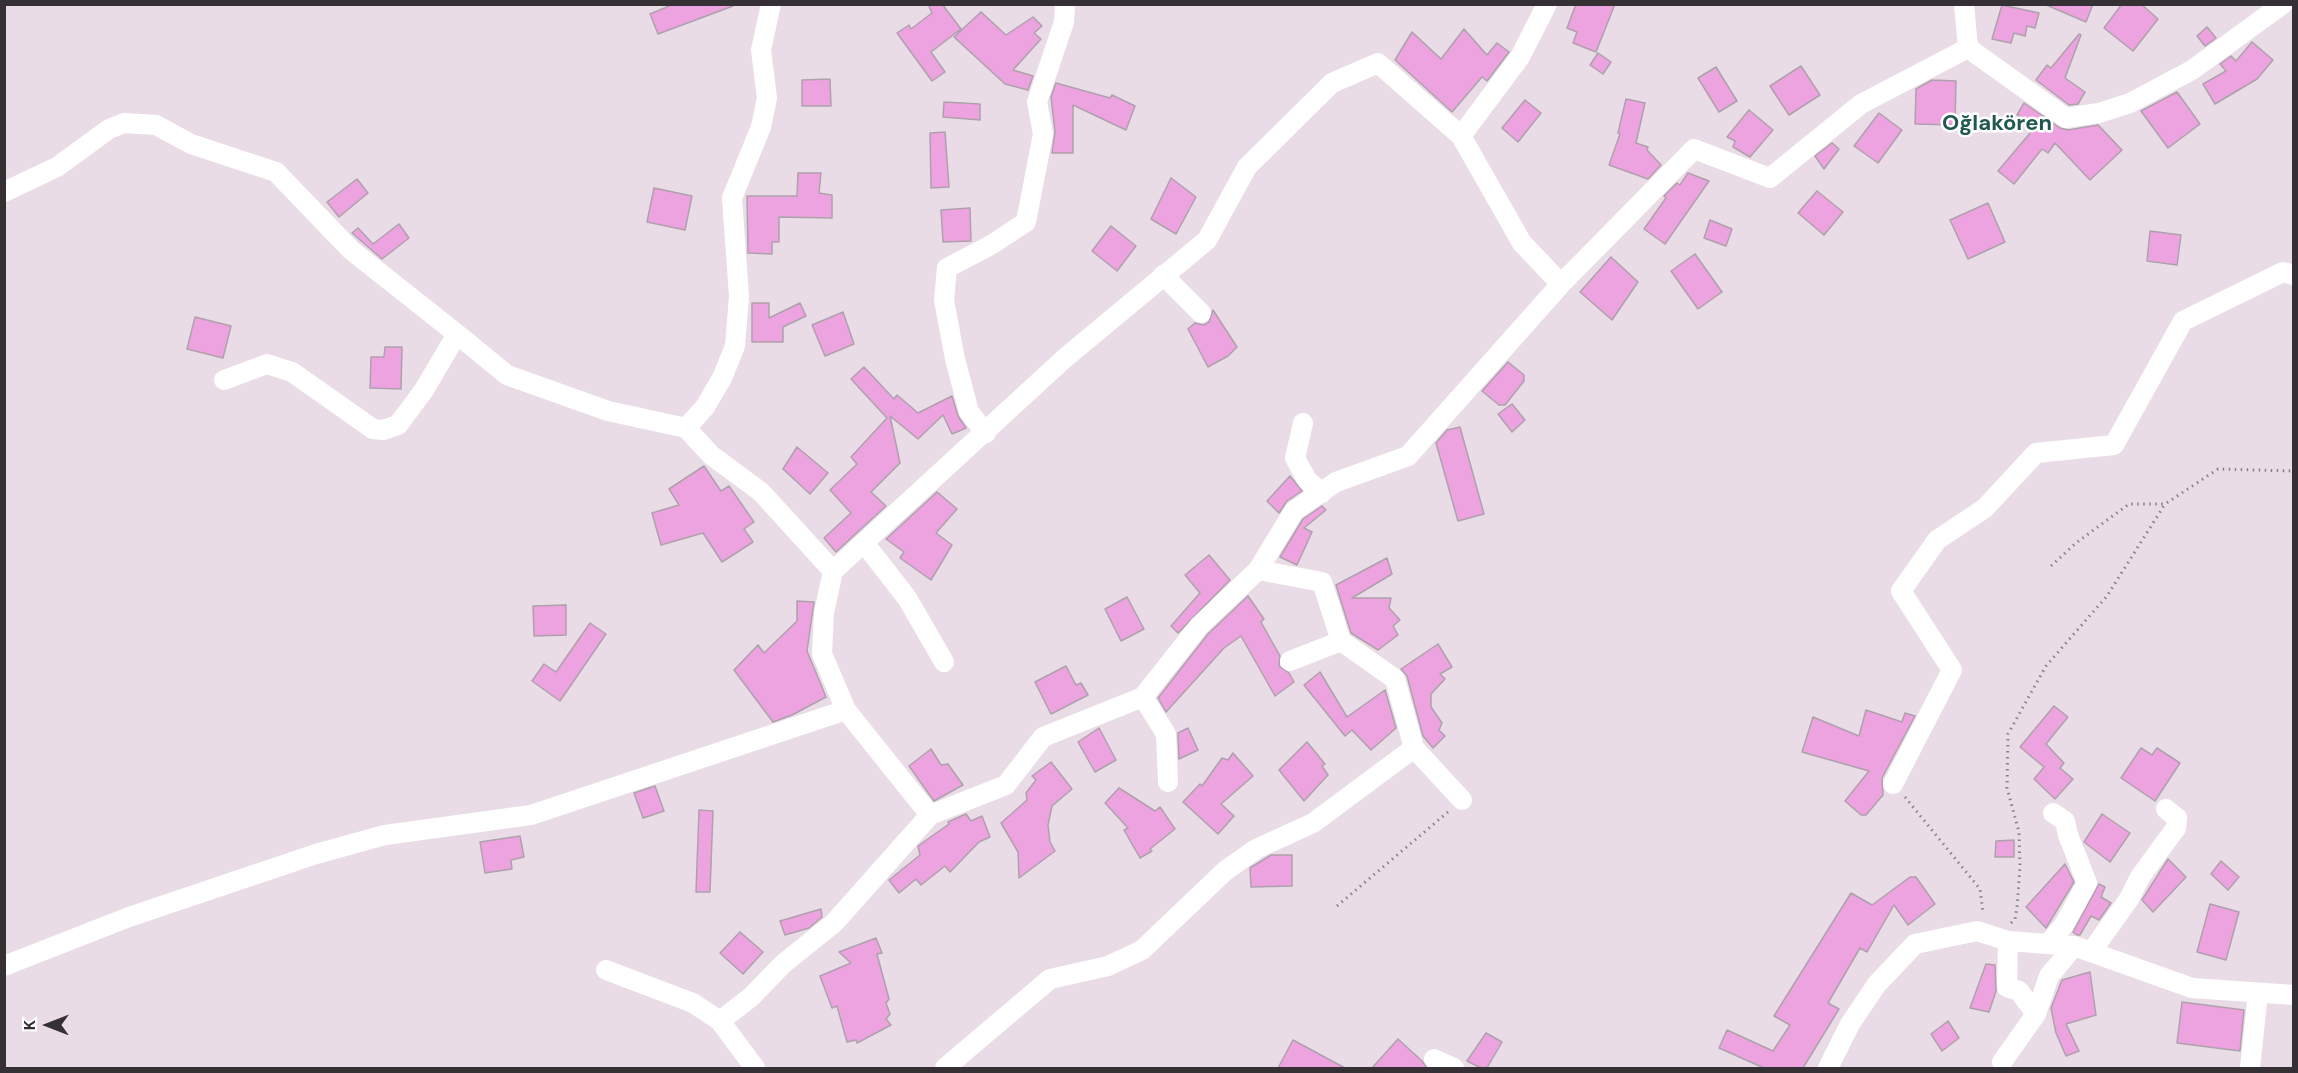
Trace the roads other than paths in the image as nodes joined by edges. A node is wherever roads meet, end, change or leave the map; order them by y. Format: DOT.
graph roads {
  1 [pos="771,4"];
  2 [pos="1065,4"];
  3 [pos="1547,4"];
  4 [pos="1964,4"];
  5 [pos="2283,4"];
  6 [pos="1968,48"];
  7 [pos="1461,136"];
  8 [pos="4,192"];
  9 [pos="1163,275"];
  10 [pos="2294,275"];
  11 [pos="1561,284"];
  12 [pos="1201,313"];
  13 [pos="457,334"];
  14 [pos="224,380"];
  15 [pos="1303,423"];
  16 [pos="686,428"];
  17 [pos="986,433"];
  18 [pos="1322,493"];
  19 [pos="865,544"];
  20 [pos="1258,570"];
  21 [pos="833,571"];
  22 [pos="1341,641"];
  23 [pos="1290,661"];
  24 [pos="944,662"];
  25 [pos="1143,697"];
  26 [pos="846,710"];
  27 [pos="1414,748"];
  28 [pos="1168,782"];
  29 [pos="1893,784"];
  30 [pos="1462,800"];
  31 [pos="2166,809"];
  32 [pos="2053,813"];
  33 [pos="930,815"];
  34 [pos="1996,937"];
  35 [pos="2048,945"];
  36 [pos="2083,949"];
  37 [pos="4,966"];
  38 [pos="606,970"];
  39 [pos="2258,993"];
  40 [pos="2294,995"];
  41 [pos="2036,1014"];
  42 [pos="720,1022"];
  43 [pos="1434,1059"];
  44 [pos="2002,1062"];
  45 [pos="755,1068"];
  46 [pos="945,1068"];
  47 [pos="1454,1068"];
  48 [pos="1828,1068"];
  49 [pos="2250,1068"];
  1 -- 16 [label="street"];
  2 -- 17 [label="street"];
  3 -- 7 [label="street"];
  4 -- 6 [label="street"];
  5 -- 6 [label="street"];
  6 -- 11 [label="street"];
  7 -- 9 [label="street"];
  7 -- 11 [label="street"];
  8 -- 13 [label="street"];
  9 -- 12 [label="street"];
  9 -- 17 [label="street"];
  10 -- 29 [label="street"];
  11 -- 18 [label="street"];
  13 -- 14 [label="street"];
  13 -- 16 [label="street"];
  15 -- 18 [label="street"];
  16 -- 21 [label="street"];
  17 -- 19 [label="street"];
  18 -- 20 [label="street"];
  19 -- 21 [label="street"];
  19 -- 24 [label="street"];
  20 -- 22 [label="street"];
  20 -- 25 [label="street"];
  21 -- 26 [label="street"];
  22 -- 23 [label="street"];
  22 -- 27 [label="street"];
  25 -- 28 [label="street"];
  25 -- 33 [label="street"];
  26 -- 33 [label="street"];
  26 -- 37 [label="street"];
  27 -- 30 [label="street"];
  27 -- 46 [label="street"];
  31 -- 36 [label="street"];
  32 -- 35 [label="street"];
  33 -- 42 [label="street"];
  34 -- 35 [label="street"];
  34 -- 41 [label="street"];
  34 -- 48 [label="street"];
  35 -- 36 [label="street"];
  36 -- 39 [label="street"];
  36 -- 41 [label="street"];
  38 -- 42 [label="street"];
  39 -- 40 [label="street"];
  39 -- 49 [label="street"];
  41 -- 44 [label="street"];
  42 -- 45 [label="street"];
  43 -- 47 [label="street"];
}
